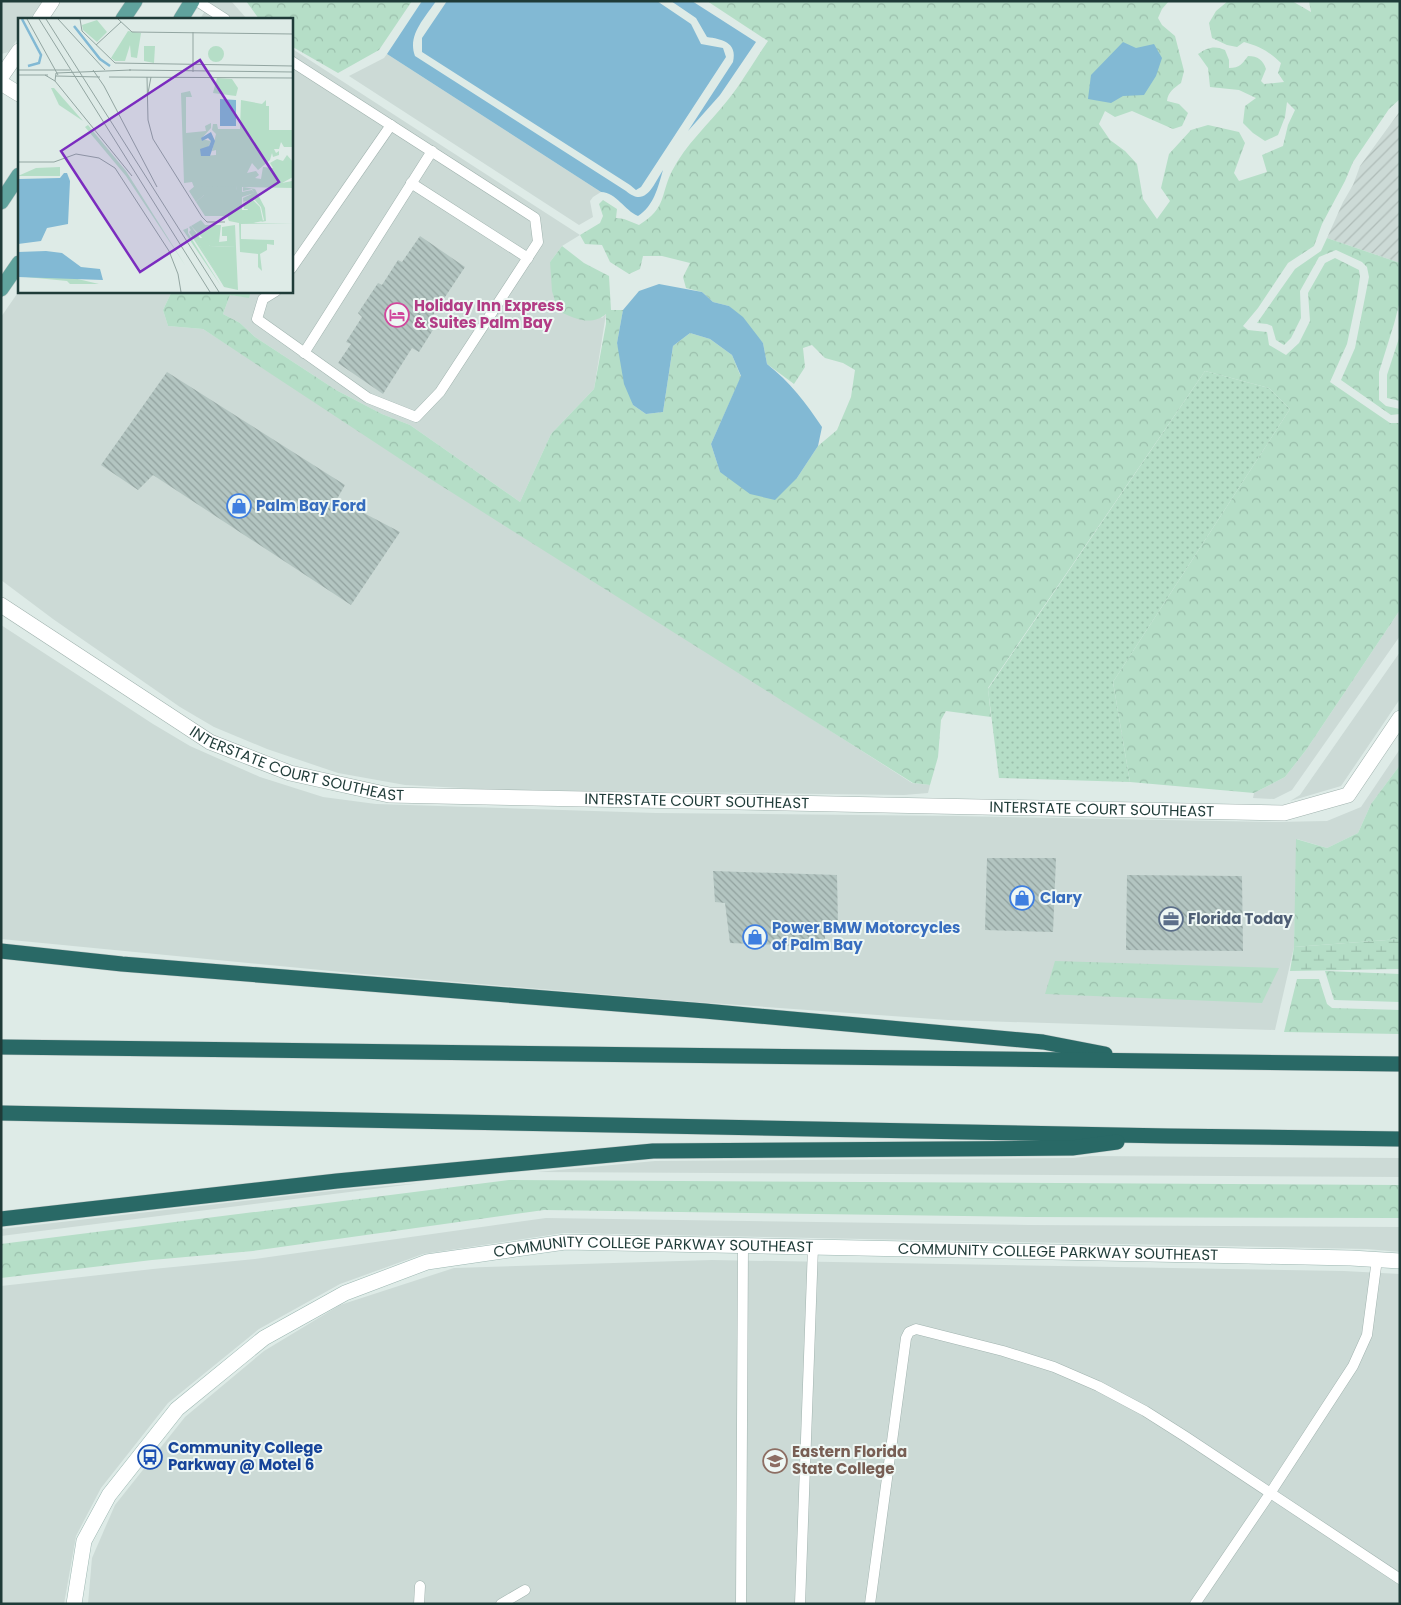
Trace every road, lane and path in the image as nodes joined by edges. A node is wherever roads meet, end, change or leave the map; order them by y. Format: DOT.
graph roads {
  1 [pos="52,1"];
  2 [pos="135,1"];
  3 [pos="192,1"];
  4 [pos="197,1"];
  5 [pos="41,18"];
  6 [pos="124,18"];
  7 [pos="182,18"];
  8 [pos="223,18"];
  9 [pos="18,52"];
  10 [pos="292,62"];
  11 [pos="1,77"];
  12 [pos="1,83"];
  13 [pos="18,93"];
  14 [pos="391,125"];
  15 [pos="432,151"];
  16 [pos="18,177"];
  17 [pos="411,183"];
  18 [pos="1,202"];
  19 [pos="528,258"];
  20 [pos="18,264"];
  21 [pos="292,268"];
  22 [pos="1,289"];
  23 [pos="274,292"];
  24 [pos="304,353"];
  25 [pos="1,605"];
  26 [pos="1400,718"];
  27 [pos="1,951"];
  28 [pos="1,1047"];
  29 [pos="1144,1061"];
  30 [pos="1400,1064"];
  31 [pos="1,1113"];
  32 [pos="1168,1136"];
  33 [pos="1400,1139"];
  34 [pos="1,1219"];
  35 [pos="744,1246"];
  36 [pos="813,1247"];
  37 [pos="1377,1259"];
  38 [pos="1400,1261"];
  39 [pos="1271,1492"];
  40 [pos="1400,1579"];
  41 [pos="420,1586"];
  42 [pos="525,1590"];
  43 [pos="74,1604"];
  44 [pos="419,1604"];
  45 [pos="502,1604"];
  46 [pos="741,1604"];
  47 [pos="800,1604"];
  48 [pos="870,1604"];
  49 [pos="1195,1604"];
  1 -- 5 [label="street"];
  2 -- 6 [label="main road"];
  3 -- 7 [label="main road"];
  4 -- 8 [label="lane"];
  9 -- 11 [label="street"];
  10 -- 14 [label="lane"];
  12 -- 13 [label="street"];
  14 -- 15 [label="lane"];
  14 -- 21 [label="lane"];
  15 -- 17 [label="lane"];
  15 -- 19 [label="lane"];
  16 -- 18 [label="main road"];
  17 -- 19 [label="lane"];
  17 -- 24 [label="lane"];
  19 -- 24 [label="lane"];
  20 -- 22 [label="main road"];
  23 -- 24 [label="lane"];
  25 -- 26 [label="street, INTERSTATE COURT SOUTHEAST"];
  27 -- 29 [label="highway"];
  28 -- 29 [label="highway"];
  29 -- 30 [label="highway"];
  31 -- 32 [label="highway"];
  32 -- 33 [label="highway"];
  32 -- 34 [label="highway"];
  35 -- 36 [label="street, COMMUNITY COLLEGE PARKWAY SOUTHEAST"];
  35 -- 43 [label="street, COMMUNITY COLLEGE PARKWAY SOUTHEAST"];
  35 -- 46 [label="lane"];
  36 -- 37 [label="street, COMMUNITY COLLEGE PARKWAY SOUTHEAST"];
  36 -- 47 [label="lane"];
  37 -- 38 [label="street, COMMUNITY COLLEGE PARKWAY SOUTHEAST"];
  37 -- 39 [label="lane"];
  39 -- 40 [label="lane"];
  39 -- 48 [label="lane"];
  39 -- 49 [label="lane"];
  41 -- 44 [label="lane"];
  42 -- 45 [label="lane"];
}
